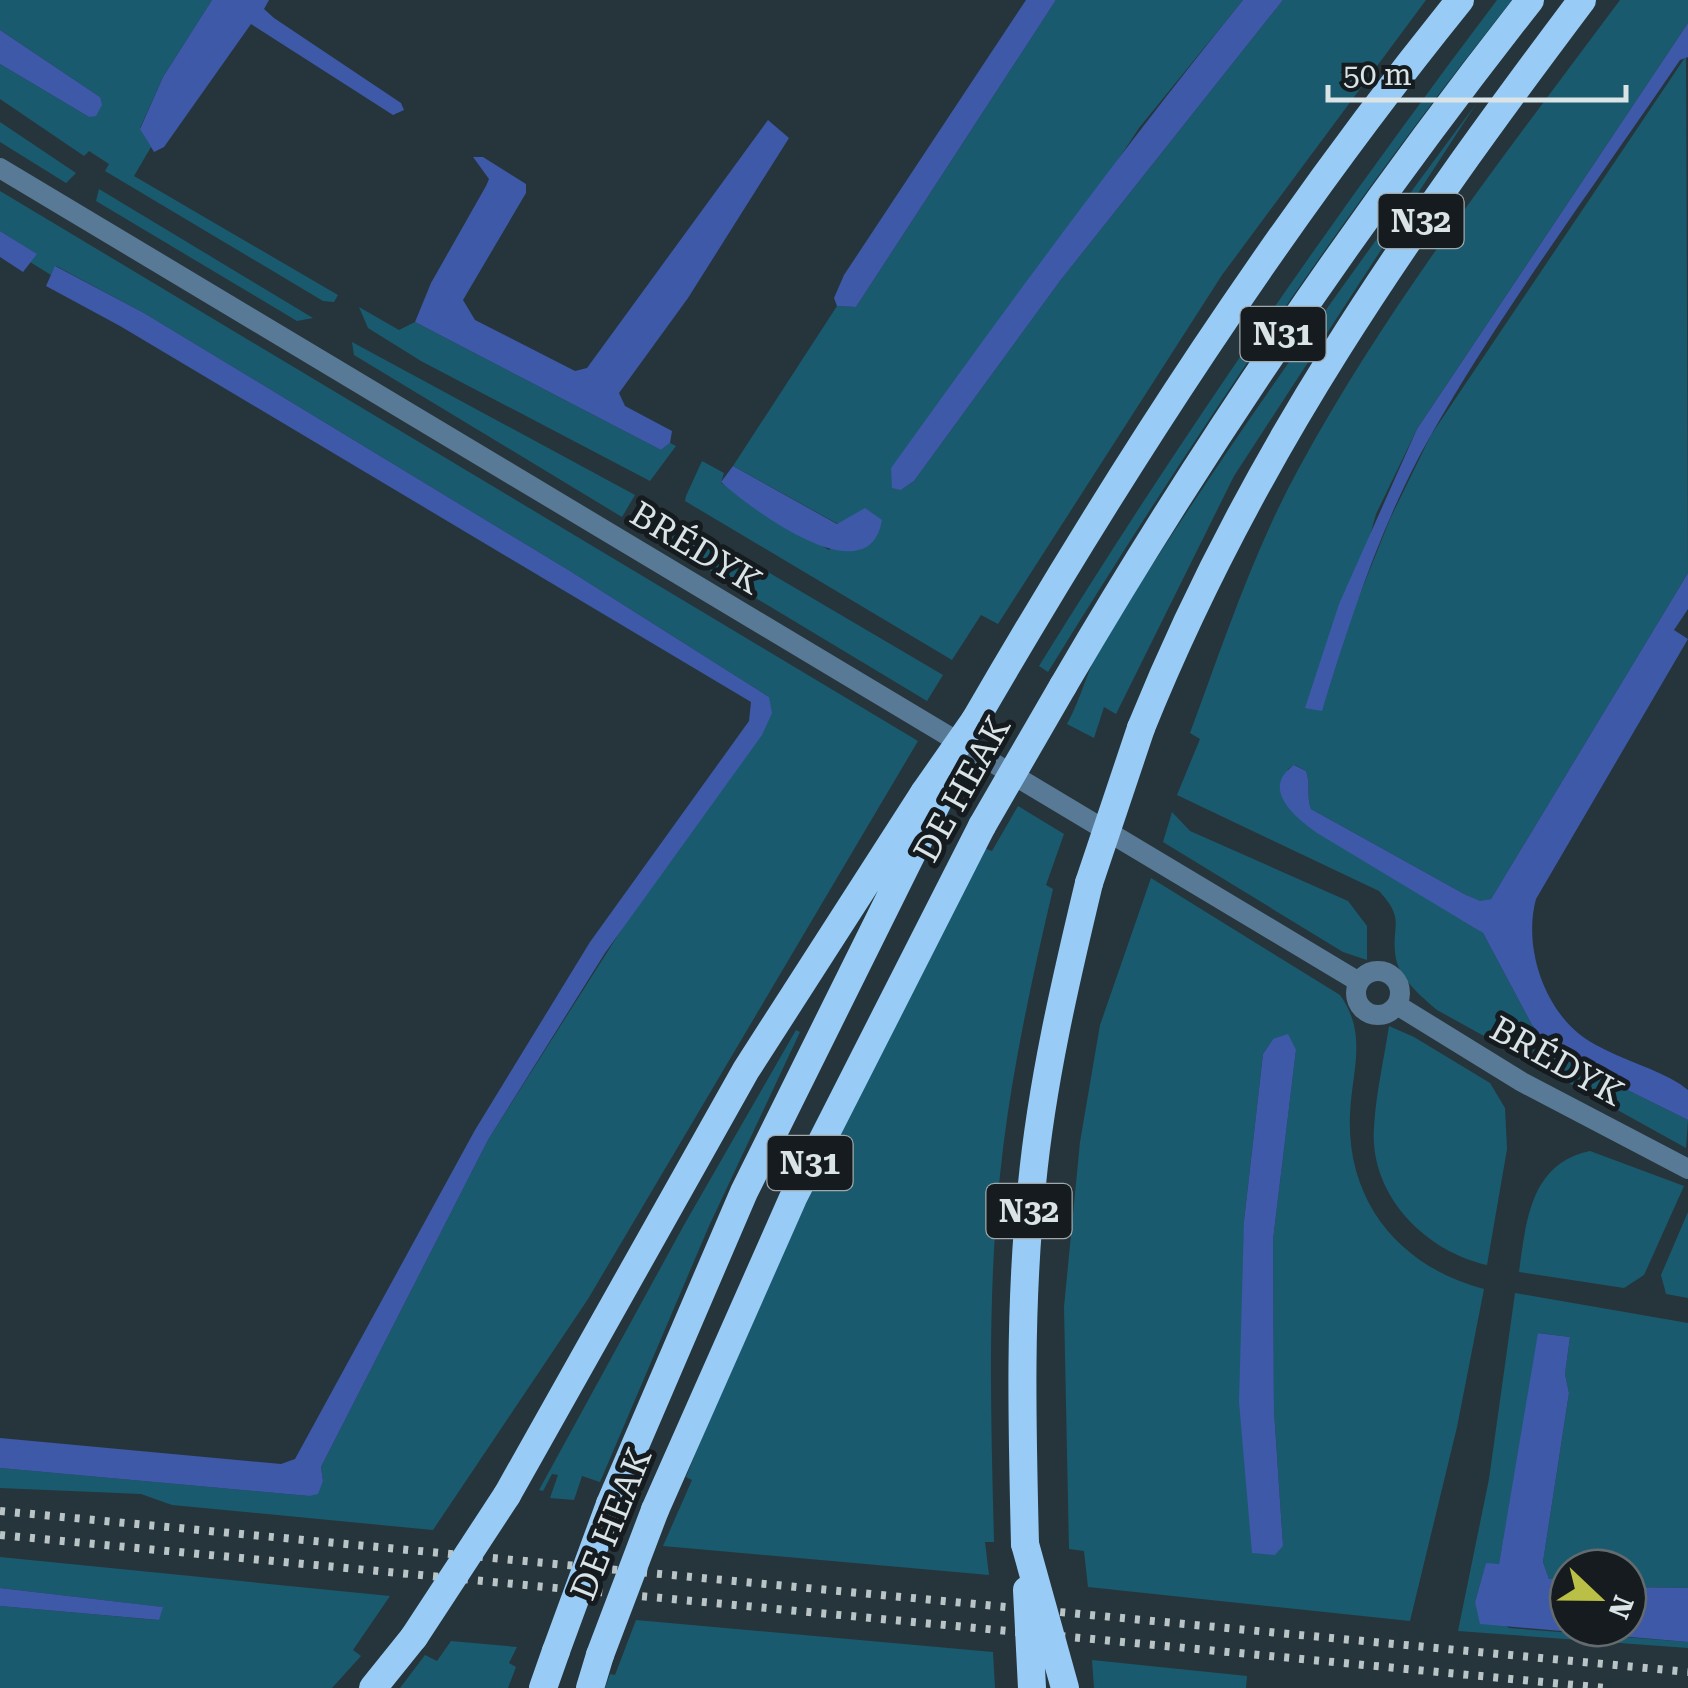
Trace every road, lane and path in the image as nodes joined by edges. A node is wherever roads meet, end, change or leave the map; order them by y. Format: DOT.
graph roads {
  1 [pos="1460,0"];
  2 [pos="1530,0"];
  3 [pos="1582,0"];
  4 [pos="0,168"];
  5 [pos="931,797"];
  6 [pos="1688,1168"];
  7 [pos="1025,1544"];
  8 [pos="373,1688"];
  9 [pos="543,1688"];
  10 [pos="590,1688"];
  11 [pos="1032,1688"];
  12 [pos="1065,1688"];
  1 -- 5 [label="highway, DE HEAK / N31, bridge"];
  2 -- 10 [label="highway, DE HEAK / N31, bridge"];
  3 -- 7 [label="highway, N32, bridge"];
  4 -- 6 [label="street, BRÉDYK"];
  5 -- 8 [label="highway, N31, bridge"];
  5 -- 9 [label="highway, DE HEAK / N31, bridge"];
  7 -- 11 [label="highway, N32, bridge"];
  7 -- 12 [label="highway, N32, bridge"];
}
